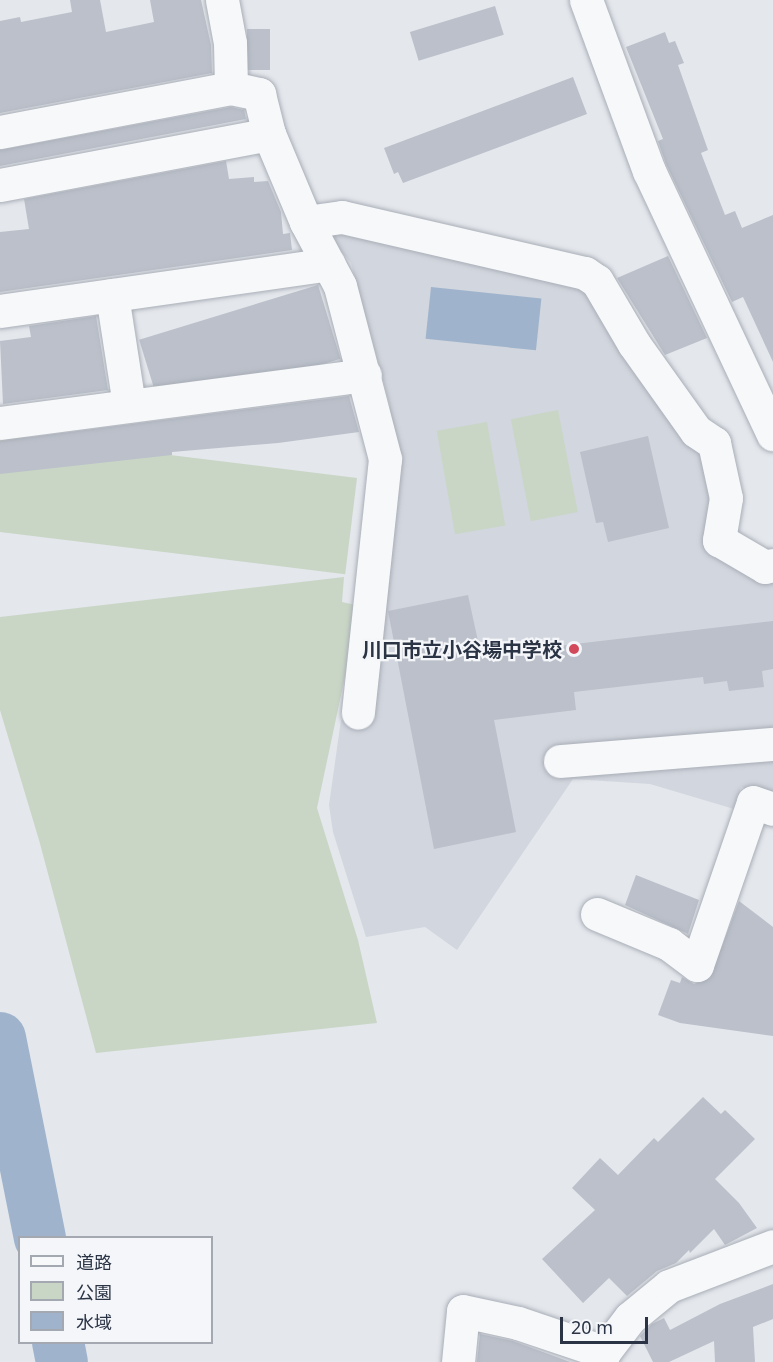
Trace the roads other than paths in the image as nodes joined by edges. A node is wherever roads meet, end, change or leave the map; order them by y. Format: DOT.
graph roads {
  1 [pos="222,0"];
  2 [pos="586,0"];
  3 [pos="231,88"];
  4 [pos="0,132"];
  5 [pos="269,134"];
  6 [pos="0,185"];
  7 [pos="306,222"];
  8 [pos="329,264"];
  9 [pos="112,295"];
  10 [pos="0,310"];
  11 [pos="365,375"];
  12 [pos="129,405"];
  13 [pos="0,423"];
  14 [pos="772,428"];
  15 [pos="773,565"];
  16 [pos="358,713"];
  17 [pos="773,744"];
  18 [pos="560,761"];
  19 [pos="773,809"];
  20 [pos="597,914"];
  21 [pos="773,1246"];
  22 [pos="602,1357"];
  23 [pos="458,1362"];
  1 -- 3 [label="street"];
  2 -- 14 [label="street"];
  3 -- 4 [label="street"];
  3 -- 5 [label="street"];
  5 -- 6 [label="street"];
  5 -- 7 [label="street"];
  7 -- 8 [label="street"];
  7 -- 15 [label="street"];
  8 -- 9 [label="street"];
  8 -- 11 [label="street"];
  9 -- 10 [label="street"];
  9 -- 12 [label="street"];
  11 -- 12 [label="street"];
  11 -- 16 [label="street"];
  12 -- 13 [label="street"];
  17 -- 18 [label="street"];
  19 -- 20 [label="street"];
  21 -- 22 [label="street"];
  22 -- 23 [label="street"];
}
